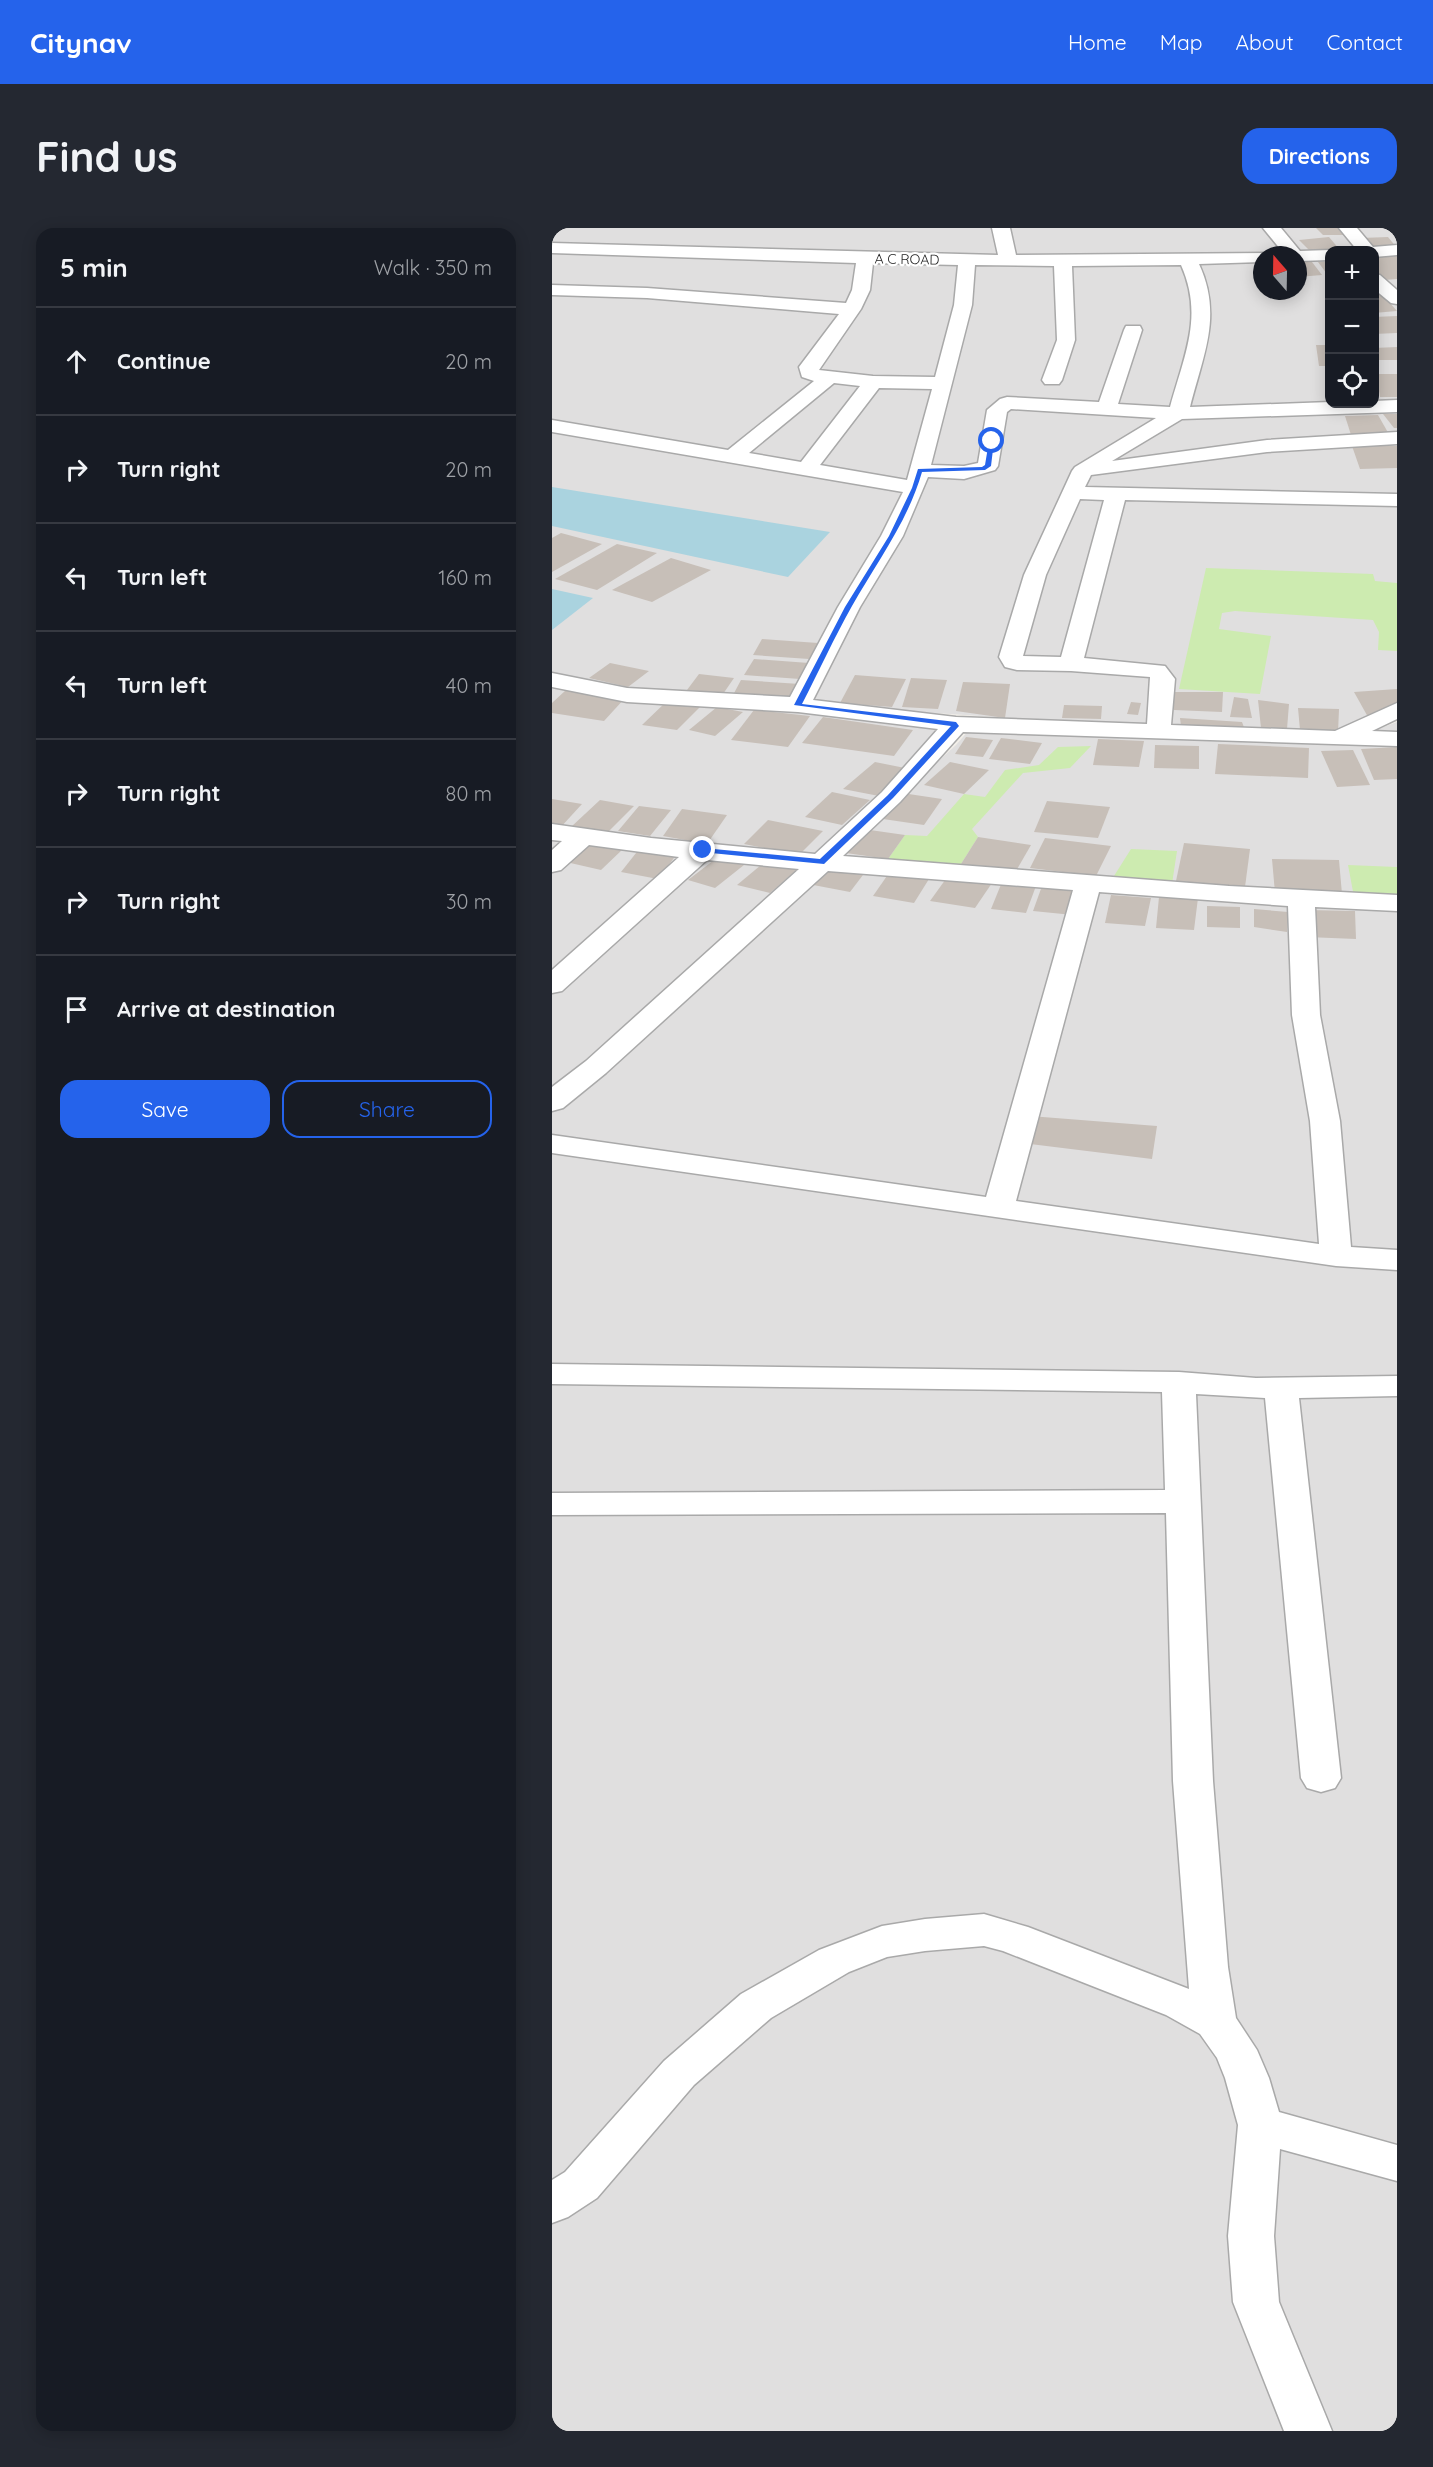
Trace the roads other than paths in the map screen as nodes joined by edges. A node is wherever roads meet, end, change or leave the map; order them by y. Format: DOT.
graph roads {
  1 [pos="1001,228"];
  2 [pos="1272,228"];
  3 [pos="1348,228"];
  4 [pos="1288,246"];
  5 [pos="1362,246"];
  6 [pos="552,248"];
  7 [pos="1397,250"];
  8 [pos="1379,252"];
  9 [pos="1307,255"];
  10 [pos="1325,255"];
  11 [pos="1253,257"];
  12 [pos="865,258"];
  13 [pos="1008,260"];
  14 [pos="1063,260"];
  15 [pos="1188,260"];
  16 [pos="967,261"];
  17 [pos="1379,283"];
  18 [pos="552,290"];
  19 [pos="1397,299"];
  20 [pos="852,309"];
  21 [pos="1133,330"];
  22 [pos="830,378"];
  23 [pos="1052,380"];
  24 [pos="873,382"];
  25 [pos="943,383"];
  26 [pos="1397,406"];
  27 [pos="1107,408"];
  28 [pos="1178,413"];
  29 [pos="552,426"];
  30 [pos="1397,438"];
  31 [pos="733,456"];
  32 [pos="807,468"];
  33 [pos="1082,471"];
  34 [pos="917,479"];
  35 [pos="1071,494"];
  36 [pos="1116,495"];
  37 [pos="1397,500"];
  38 [pos="1071,664"];
  39 [pos="552,680"];
  40 [pos="798,705"];
  41 [pos="1397,710"];
  42 [pos="956,724"];
  43 [pos="1158,731"];
  44 [pos="1339,738"];
  45 [pos="1397,739"];
  46 [pos="552,832"];
  47 [pos="583,837"];
  48 [pos="703,850"];
  49 [pos="821,862"];
  50 [pos="552,864"];
  51 [pos="1088,883"];
  52 [pos="1300,899"];
  53 [pos="1397,903"];
  54 [pos="552,985"];
  55 [pos="552,1102"];
  56 [pos="552,1144"];
  57 [pos="998,1209"];
  58 [pos="1336,1256"];
  59 [pos="1397,1260"];
  60 [pos="552,1374"];
  61 [pos="1179,1382"];
  62 [pos="1397,1386"];
  63 [pos="1281,1387"];
  64 [pos="1183,1501"];
  65 [pos="552,1504"];
  66 [pos="1321,1778"];
  67 [pos="1215,2022"];
  68 [pos="1260,2125"];
  69 [pos="1397,2163"];
  70 [pos="552,2204"];
  71 [pos="1308,2431"];
  1 -- 13 [label="street"];
  2 -- 4 [label="street"];
  3 -- 5 [label="street"];
  6 -- 12 [label="street, A C ROAD"];
  7 -- 8 [label="street"];
  9 -- 10 [label="street"];
  11 -- 15 [label="street, A C ROAD"];
  12 -- 16 [label="street, A C ROAD"];
  12 -- 20 [label="street"];
  13 -- 14 [label="street, A C ROAD"];
  13 -- 16 [label="street, A C ROAD"];
  14 -- 15 [label="street, A C ROAD"];
  14 -- 23 [label="street"];
  15 -- 28 [label="street"];
  16 -- 25 [label="street"];
  17 -- 19 [label="street"];
  18 -- 20 [label="street"];
  20 -- 22 [label="street"];
  21 -- 27 [label="street"];
  22 -- 24 [label="street"];
  22 -- 31 [label="street"];
  24 -- 25 [label="street"];
  24 -- 32 [label="street"];
  25 -- 34 [label="street"];
  26 -- 28 [label="street"];
  27 -- 28 [label="street"];
  27 -- 34 [label="street"];
  28 -- 33 [label="street"];
  29 -- 31 [label="street"];
  30 -- 33 [label="street"];
  31 -- 32 [label="street"];
  32 -- 34 [label="street"];
  33 -- 35 [label="street"];
  34 -- 40 [label="street"];
  35 -- 36 [label="street"];
  35 -- 38 [label="street"];
  36 -- 37 [label="street"];
  36 -- 38 [label="street"];
  38 -- 43 [label="street"];
  39 -- 40 [label="street"];
  40 -- 42 [label="street"];
  41 -- 44 [label="street"];
  42 -- 43 [label="street"];
  42 -- 49 [label="street"];
  43 -- 44 [label="street"];
  44 -- 45 [label="street"];
  46 -- 47 [label="street"];
  47 -- 48 [label="street"];
  47 -- 50 [label="street"];
  48 -- 49 [label="street"];
  48 -- 54 [label="street"];
  49 -- 51 [label="street"];
  49 -- 55 [label="street"];
  51 -- 52 [label="street"];
  51 -- 57 [label="street"];
  52 -- 53 [label="street"];
  52 -- 58 [label="street"];
  56 -- 57 [label="street"];
  57 -- 58 [label="street"];
  58 -- 59 [label="street"];
  60 -- 61 [label="street"];
  61 -- 63 [label="street"];
  61 -- 64 [label="street"];
  62 -- 63 [label="street"];
  63 -- 66 [label="street"];
  64 -- 65 [label="street"];
  64 -- 67 [label="street"];
  67 -- 68 [label="street"];
  67 -- 70 [label="street"];
  68 -- 69 [label="street"];
  68 -- 71 [label="street"];
}
